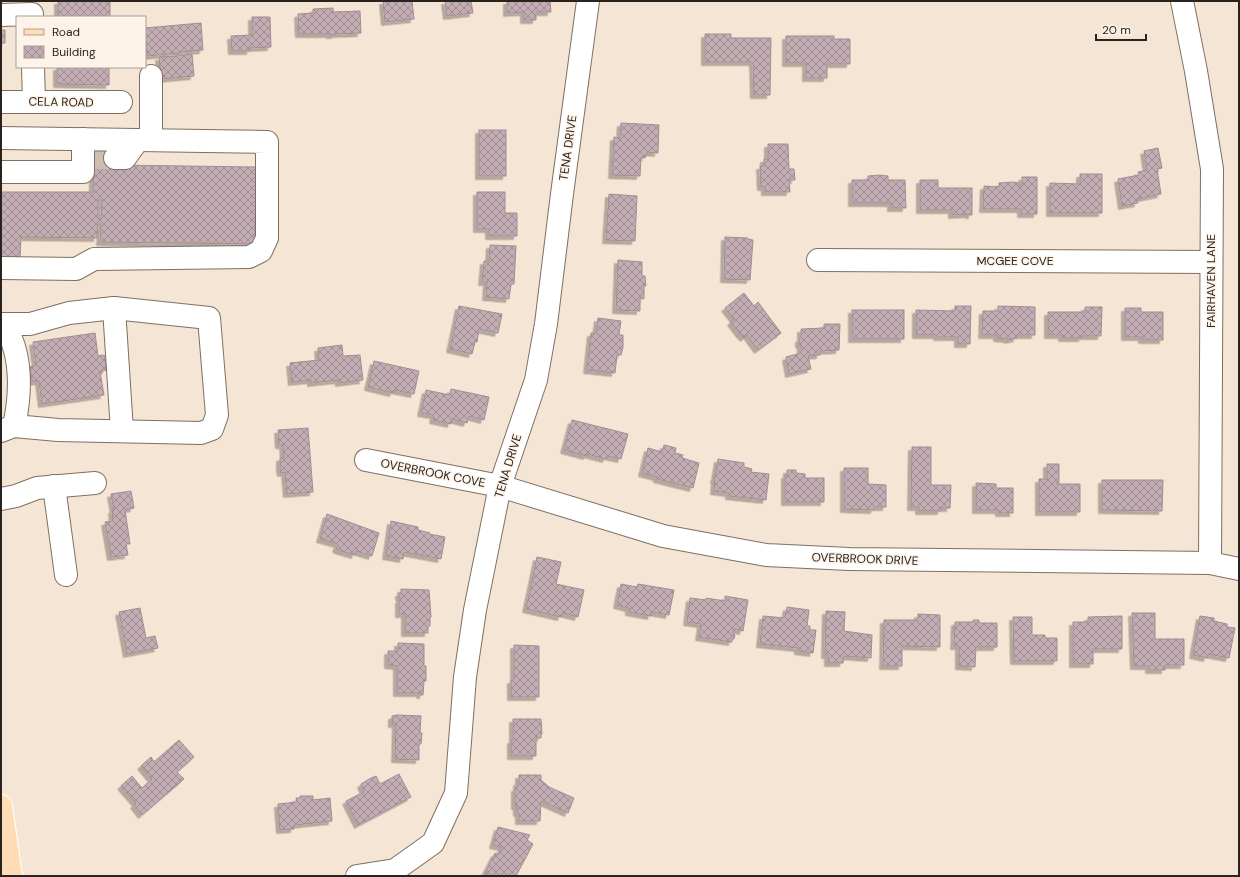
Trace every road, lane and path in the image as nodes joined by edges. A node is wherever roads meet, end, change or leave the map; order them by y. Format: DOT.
graph roads {
  1 [pos="588,1"];
  2 [pos="1182,1"];
  3 [pos="32,11"];
  4 [pos="1,15"];
  5 [pos="33,68"];
  6 [pos="151,76"];
  7 [pos="34,101"];
  8 [pos="1,102"];
  9 [pos="121,102"];
  10 [pos="1,138"];
  11 [pos="144,140"];
  12 [pos="86,151"];
  13 [pos="115,158"];
  14 [pos="1,172"];
  15 [pos="818,260"];
  16 [pos="1211,262"];
  17 [pos="1,268"];
  18 [pos="114,308"];
  19 [pos="2,324"];
  20 [pos="8,428"];
  21 [pos="122,431"];
  22 [pos="366,460"];
  23 [pos="95,483"];
  24 [pos="54,486"];
  25 [pos="500,486"];
  26 [pos="1,499"];
  27 [pos="1210,563"];
  28 [pos="1239,569"];
  29 [pos="66,575"];
  30 [pos="1,806"];
  31 [pos="11,876"];
  32 [pos="357,876"];
  1 -- 25 [label="street, TENA DRIVE"];
  2 -- 16 [label="street, FAIRHAVEN LANE"];
  3 -- 4 [label="street"];
  5 -- 7 [label="street"];
  6 -- 11 [label="street"];
  7 -- 8 [label="street, CELA ROAD"];
  7 -- 9 [label="street, CELA ROAD"];
  10 -- 12 [label="street"];
  11 -- 12 [label="street"];
  11 -- 13 [label="street"];
  11 -- 17 [label="street"];
  12 -- 14 [label="street"];
  15 -- 16 [label="street, MCGEE COVE"];
  16 -- 27 [label="street, FAIRHAVEN LANE"];
  18 -- 19 [label="street"];
  18 -- 21 [label="street"];
  18 -- 21 [label="street"];
  19 -- 20 [label="street"];
  20 -- 21 [label="street"];
  22 -- 25 [label="street, OVERBROOK COVE"];
  23 -- 24 [label="street"];
  24 -- 26 [label="street"];
  24 -- 29 [label="street"];
  25 -- 27 [label="street, OVERBROOK DRIVE"];
  25 -- 32 [label="street, TENA DRIVE"];
  27 -- 28 [label="street, OVERBROOK DRIVE"];
  30 -- 31 [label="main road"];
}
